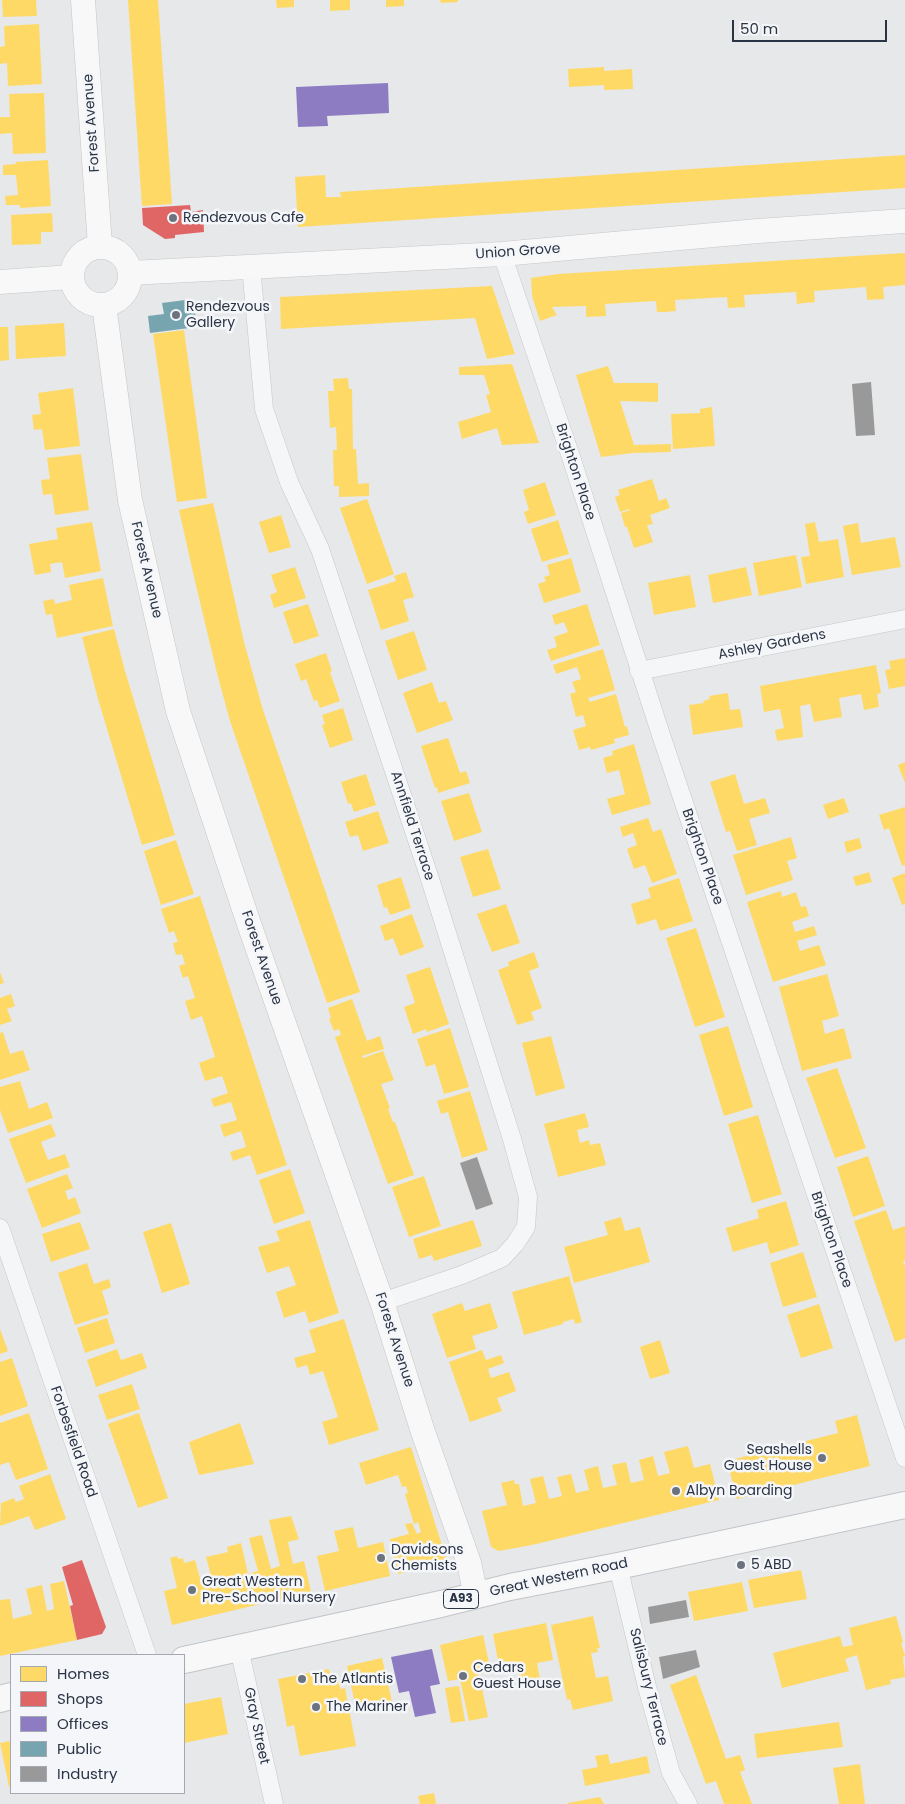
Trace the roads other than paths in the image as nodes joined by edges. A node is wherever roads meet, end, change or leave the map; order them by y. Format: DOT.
graph roads {
  1 [pos="83,0"];
  2 [pos="905,221"];
  3 [pos="100,246"];
  4 [pos="502,254"];
  5 [pos="251,266"];
  6 [pos="130,273"];
  7 [pos="71,277"];
  8 [pos="0,282"];
  9 [pos="104,305"];
  10 [pos="905,619"];
  11 [pos="639,671"];
  12 [pos="0,1228"];
  13 [pos="382,1302"];
  14 [pos="905,1458"];
  15 [pos="905,1505"];
  16 [pos="618,1566"];
  17 [pos="476,1596"];
  18 [pos="239,1648"];
  19 [pos="147,1654"];
  20 [pos="185,1660"];
  21 [pos="274,1804"];
  22 [pos="688,1804"];
  1 -- 3 [label="street, Forest Avenue"];
  2 -- 4 [label="street, Union Grove"];
  3 -- 6 [label="street"];
  3 -- 7 [label="street"];
  4 -- 5 [label="street, Union Grove"];
  4 -- 11 [label="street, Brighton Place"];
  5 -- 6 [label="street, Union Grove"];
  5 -- 13 [label="street, Annfield Terrace"];
  6 -- 9 [label="street"];
  7 -- 8 [label="street"];
  7 -- 9 [label="street"];
  9 -- 13 [label="street, Forest Avenue"];
  10 -- 11 [label="street, Ashley Gardens"];
  11 -- 14 [label="street, Brighton Place"];
  12 -- 19 [label="street, Forbesfield Road"];
  13 -- 17 [label="street, Forest Avenue"];
  15 -- 16 [label="main road, Great Western Road / A93"];
  16 -- 17 [label="main road, Great Western Road / A93"];
  16 -- 22 [label="street, Salisbury Terrace"];
  17 -- 18 [label="main road, Great Western Road / A93"];
  18 -- 20 [label="main road, Great Western Road / A93"];
  18 -- 21 [label="street, Gray Street"];
}
